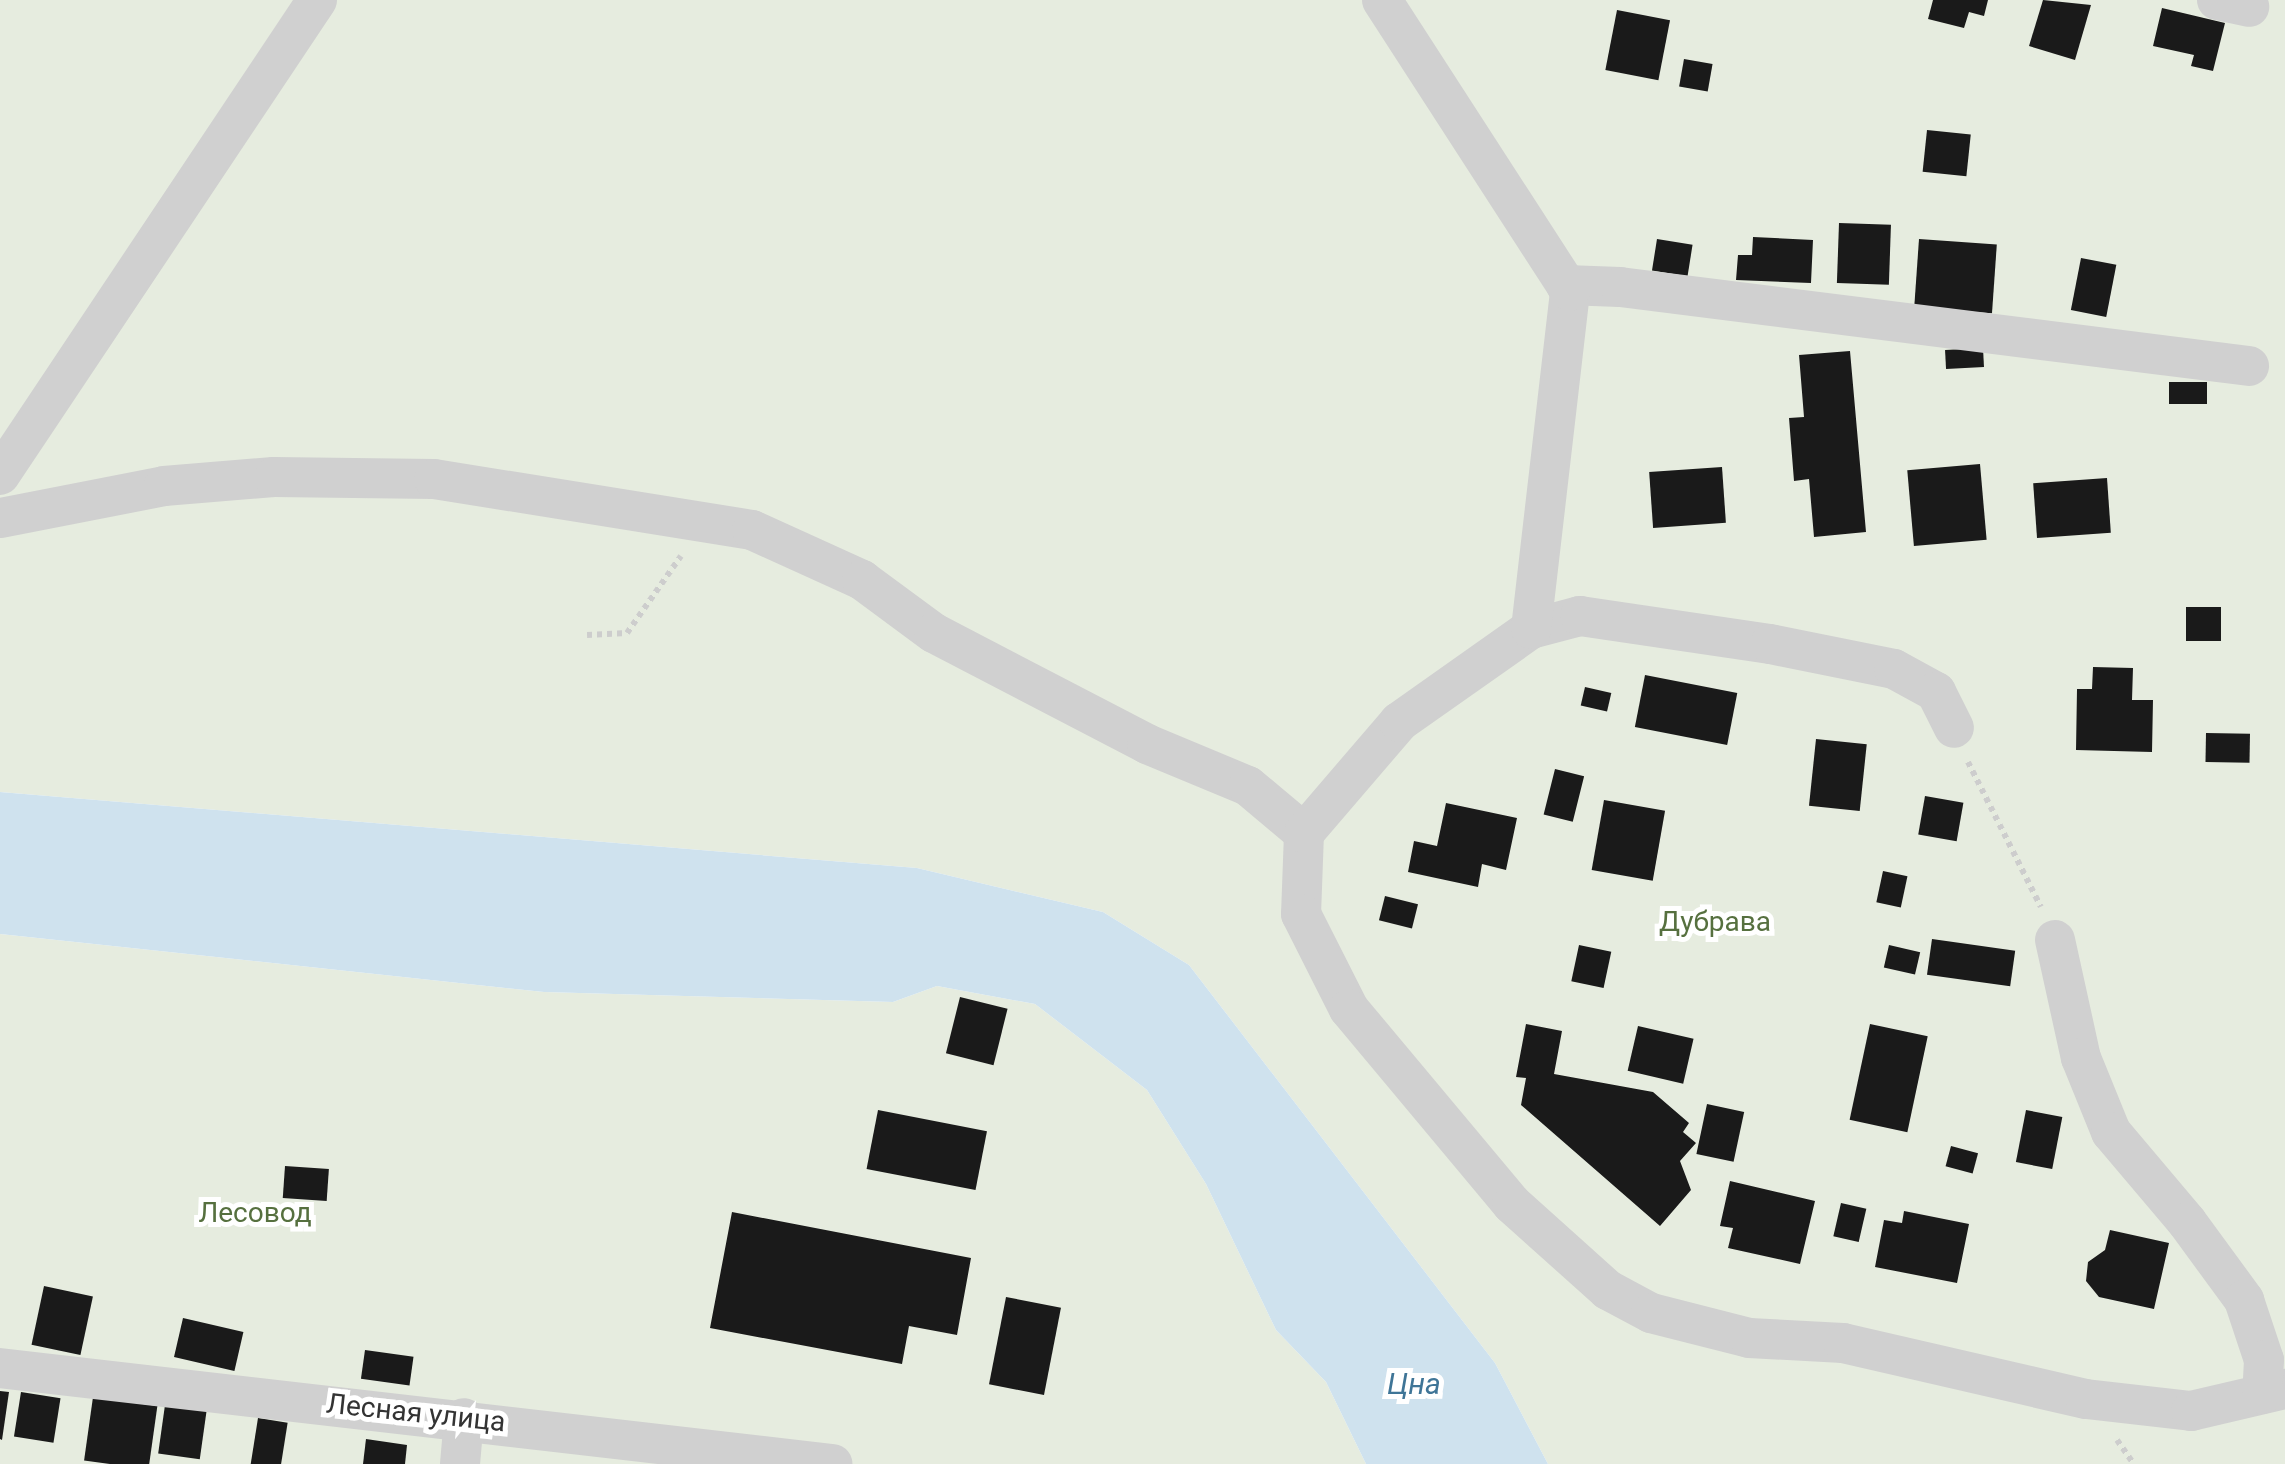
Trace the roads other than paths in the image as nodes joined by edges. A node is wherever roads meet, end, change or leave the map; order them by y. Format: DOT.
graph roads {
  1 [pos="317,0"];
  2 [pos="1382,0"];
  3 [pos="1566,285"];
  4 [pos="2249,366"];
  5 [pos="0,475"];
  6 [pos="0,518"];
  7 [pos="1531,629"];
  8 [pos="1954,728"];
  9 [pos="1304,833"];
  10 [pos="2055,940"];
  11 [pos="0,1368"];
  12 [pos="2273,1392"];
  13 [pos="464,1418"];
  14 [pos="460,1464"];
  15 [pos="832,1464"];
  1 -- 5 [label="street"];
  2 -- 3 [label="street"];
  3 -- 4 [label="street"];
  3 -- 7 [label="street"];
  6 -- 9 [label="street"];
  7 -- 8 [label="street"];
  7 -- 9 [label="street"];
  9 -- 12 [label="street"];
  10 -- 12 [label="street"];
  11 -- 13 [label="street, Лесная улица"];
  13 -- 14 [label="street"];
  13 -- 15 [label="street, Лесная улица"];
}
